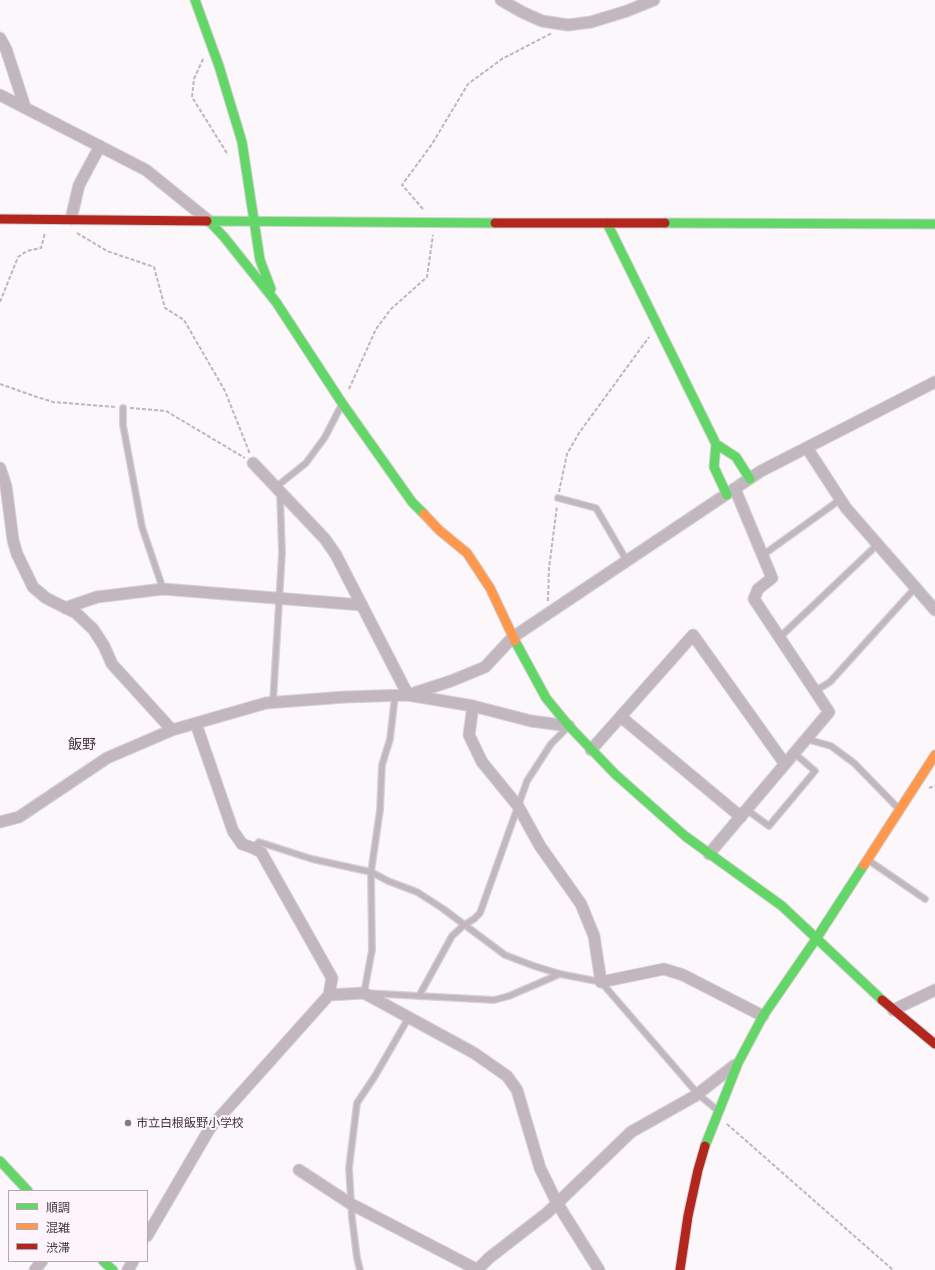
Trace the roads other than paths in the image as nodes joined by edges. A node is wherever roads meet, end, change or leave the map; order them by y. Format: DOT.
graph roads {
  1 [pos="195,0"];
  2 [pos="501,0"];
  3 [pos="654,0"];
  4 [pos="0,38"];
  5 [pos="0,95"];
  6 [pos="25,108"];
  7 [pos="100,146"];
  8 [pos="0,219"];
  9 [pos="71,219"];
  10 [pos="209,221"];
  11 [pos="255,221"];
  12 [pos="607,223"];
  13 [pos="935,224"];
  14 [pos="276,302"];
  15 [pos="935,382"];
  16 [pos="342,403"];
  17 [pos="123,408"];
  18 [pos="716,444"];
  19 [pos="807,448"];
  20 [pos="253,463"];
  21 [pos="0,468"];
  22 [pos="750,479"];
  23 [pos="278,489"];
  24 [pos="731,492"];
  25 [pos="558,498"];
  26 [pos="841,499"];
  27 [pos="878,544"];
  28 [pos="763,555"];
  29 [pos="628,561"];
  30 [pos="916,588"];
  31 [pos="163,589"];
  32 [pos="280,598"];
  33 [pos="362,605"];
  34 [pos="65,608"];
  35 [pos="935,610"];
  36 [pos="513,637"];
  37 [pos="779,638"];
  38 [pos="815,692"];
  39 [pos="408,695"];
  40 [pos="396,696"];
  41 [pos="273,702"];
  42 [pos="473,706"];
  43 [pos="621,717"];
  44 [pos="196,724"];
  45 [pos="569,726"];
  46 [pos="172,730"];
  47 [pos="806,739"];
  48 [pos="591,750"];
  49 [pos="794,753"];
  50 [pos="935,755"];
  51 [pos="785,764"];
  52 [pos="518,806"];
  53 [pos="900,810"];
  54 [pos="744,813"];
  55 [pos="0,822"];
  56 [pos="253,848"];
  57 [pos="709,854"];
  58 [pos="867,860"];
  59 [pos="371,872"];
  60 [pos="925,899"];
  61 [pos="464,925"];
  62 [pos="816,939"];
  63 [pos="560,974"];
  64 [pos="601,982"];
  65 [pos="935,990"];
  66 [pos="364,993"];
  67 [pos="329,995"];
  68 [pos="419,996"];
  69 [pos="893,1010"];
  70 [pos="763,1016"];
  71 [pos="408,1017"];
  72 [pos="935,1044"];
  73 [pos="738,1063"];
  74 [pos="698,1094"];
  75 [pos="717,1113"];
  76 [pos="0,1162"];
  77 [pos="299,1170"];
  78 [pos="27,1190"];
  79 [pos="557,1203"];
  80 [pos="351,1204"];
  81 [pos="148,1234"];
  82 [pos="41,1262"];
  83 [pos="104,1262"];
  84 [pos="35,1270"];
  85 [pos="113,1270"];
  86 [pos="360,1270"];
  87 [pos="477,1270"];
  88 [pos="599,1270"];
  89 [pos="680,1270"];
  1 -- 11 [label="street"];
  2 -- 3 [label="street"];
  4 -- 6 [label="street"];
  5 -- 6 [label="street"];
  6 -- 7 [label="street"];
  7 -- 9 [label="street"];
  7 -- 10 [label="street"];
  8 -- 9 [label="street"];
  9 -- 10 [label="street"];
  10 -- 11 [label="street"];
  10 -- 14 [label="street"];
  11 -- 12 [label="street"];
  11 -- 14 [label="street"];
  12 -- 13 [label="street"];
  12 -- 18 [label="street"];
  14 -- 16 [label="street"];
  15 -- 19 [label="street"];
  16 -- 23 [label="lane"];
  16 -- 36 [label="street"];
  17 -- 31 [label="lane"];
  18 -- 22 [label="street"];
  18 -- 24 [label="street"];
  19 -- 22 [label="street"];
  19 -- 26 [label="street"];
  20 -- 23 [label="street"];
  21 -- 34 [label="street"];
  22 -- 24 [label="street"];
  23 -- 32 [label="lane"];
  23 -- 33 [label="street"];
  24 -- 28 [label="street"];
  24 -- 29 [label="street"];
  25 -- 29 [label="lane"];
  26 -- 27 [label="street"];
  26 -- 28 [label="lane"];
  27 -- 30 [label="street"];
  27 -- 37 [label="lane"];
  28 -- 37 [label="street"];
  29 -- 36 [label="street"];
  30 -- 35 [label="street"];
  30 -- 38 [label="lane"];
  31 -- 32 [label="street"];
  31 -- 34 [label="street"];
  32 -- 33 [label="street"];
  32 -- 41 [label="lane"];
  33 -- 39 [label="street"];
  34 -- 46 [label="street"];
  36 -- 39 [label="street"];
  36 -- 45 [label="street"];
  37 -- 38 [label="street"];
  38 -- 47 [label="street"];
  39 -- 40 [label="street"];
  39 -- 42 [label="street"];
  40 -- 41 [label="street"];
  40 -- 59 [label="lane"];
  41 -- 44 [label="street"];
  42 -- 45 [label="street"];
  42 -- 52 [label="street"];
  43 -- 48 [label="street"];
  43 -- 51 [label="street"];
  43 -- 54 [label="street"];
  44 -- 46 [label="street"];
  44 -- 56 [label="street"];
  45 -- 48 [label="street"];
  45 -- 52 [label="lane"];
  46 -- 55 [label="street"];
  47 -- 49 [label="street"];
  47 -- 53 [label="lane"];
  48 -- 57 [label="street"];
  49 -- 51 [label="street"];
  49 -- 54 [label="lane"];
  50 -- 53 [label="street"];
  51 -- 54 [label="street"];
  52 -- 61 [label="lane"];
  52 -- 64 [label="street"];
  53 -- 58 [label="street"];
  54 -- 57 [label="street"];
  56 -- 59 [label="lane"];
  56 -- 67 [label="street"];
  57 -- 62 [label="street"];
  58 -- 60 [label="lane"];
  58 -- 62 [label="street"];
  59 -- 61 [label="lane"];
  59 -- 66 [label="lane"];
  61 -- 63 [label="lane"];
  61 -- 68 [label="lane"];
  62 -- 69 [label="street"];
  62 -- 70 [label="street"];
  63 -- 64 [label="lane"];
  63 -- 68 [label="lane"];
  64 -- 70 [label="street"];
  64 -- 74 [label="lane"];
  65 -- 69 [label="street"];
  66 -- 67 [label="street"];
  66 -- 68 [label="lane"];
  66 -- 71 [label="street"];
  67 -- 81 [label="street"];
  69 -- 72 [label="street"];
  70 -- 73 [label="street"];
  71 -- 79 [label="street"];
  71 -- 80 [label="lane"];
  73 -- 74 [label="street"];
  73 -- 75 [label="street"];
  74 -- 75 [label="lane"];
  74 -- 79 [label="street"];
  75 -- 89 [label="street"];
  76 -- 78 [label="street"];
  77 -- 80 [label="street"];
  79 -- 87 [label="street"];
  79 -- 88 [label="street"];
  80 -- 86 [label="lane"];
  80 -- 87 [label="street"];
  82 -- 84 [label="street"];
  83 -- 85 [label="street"];
}
